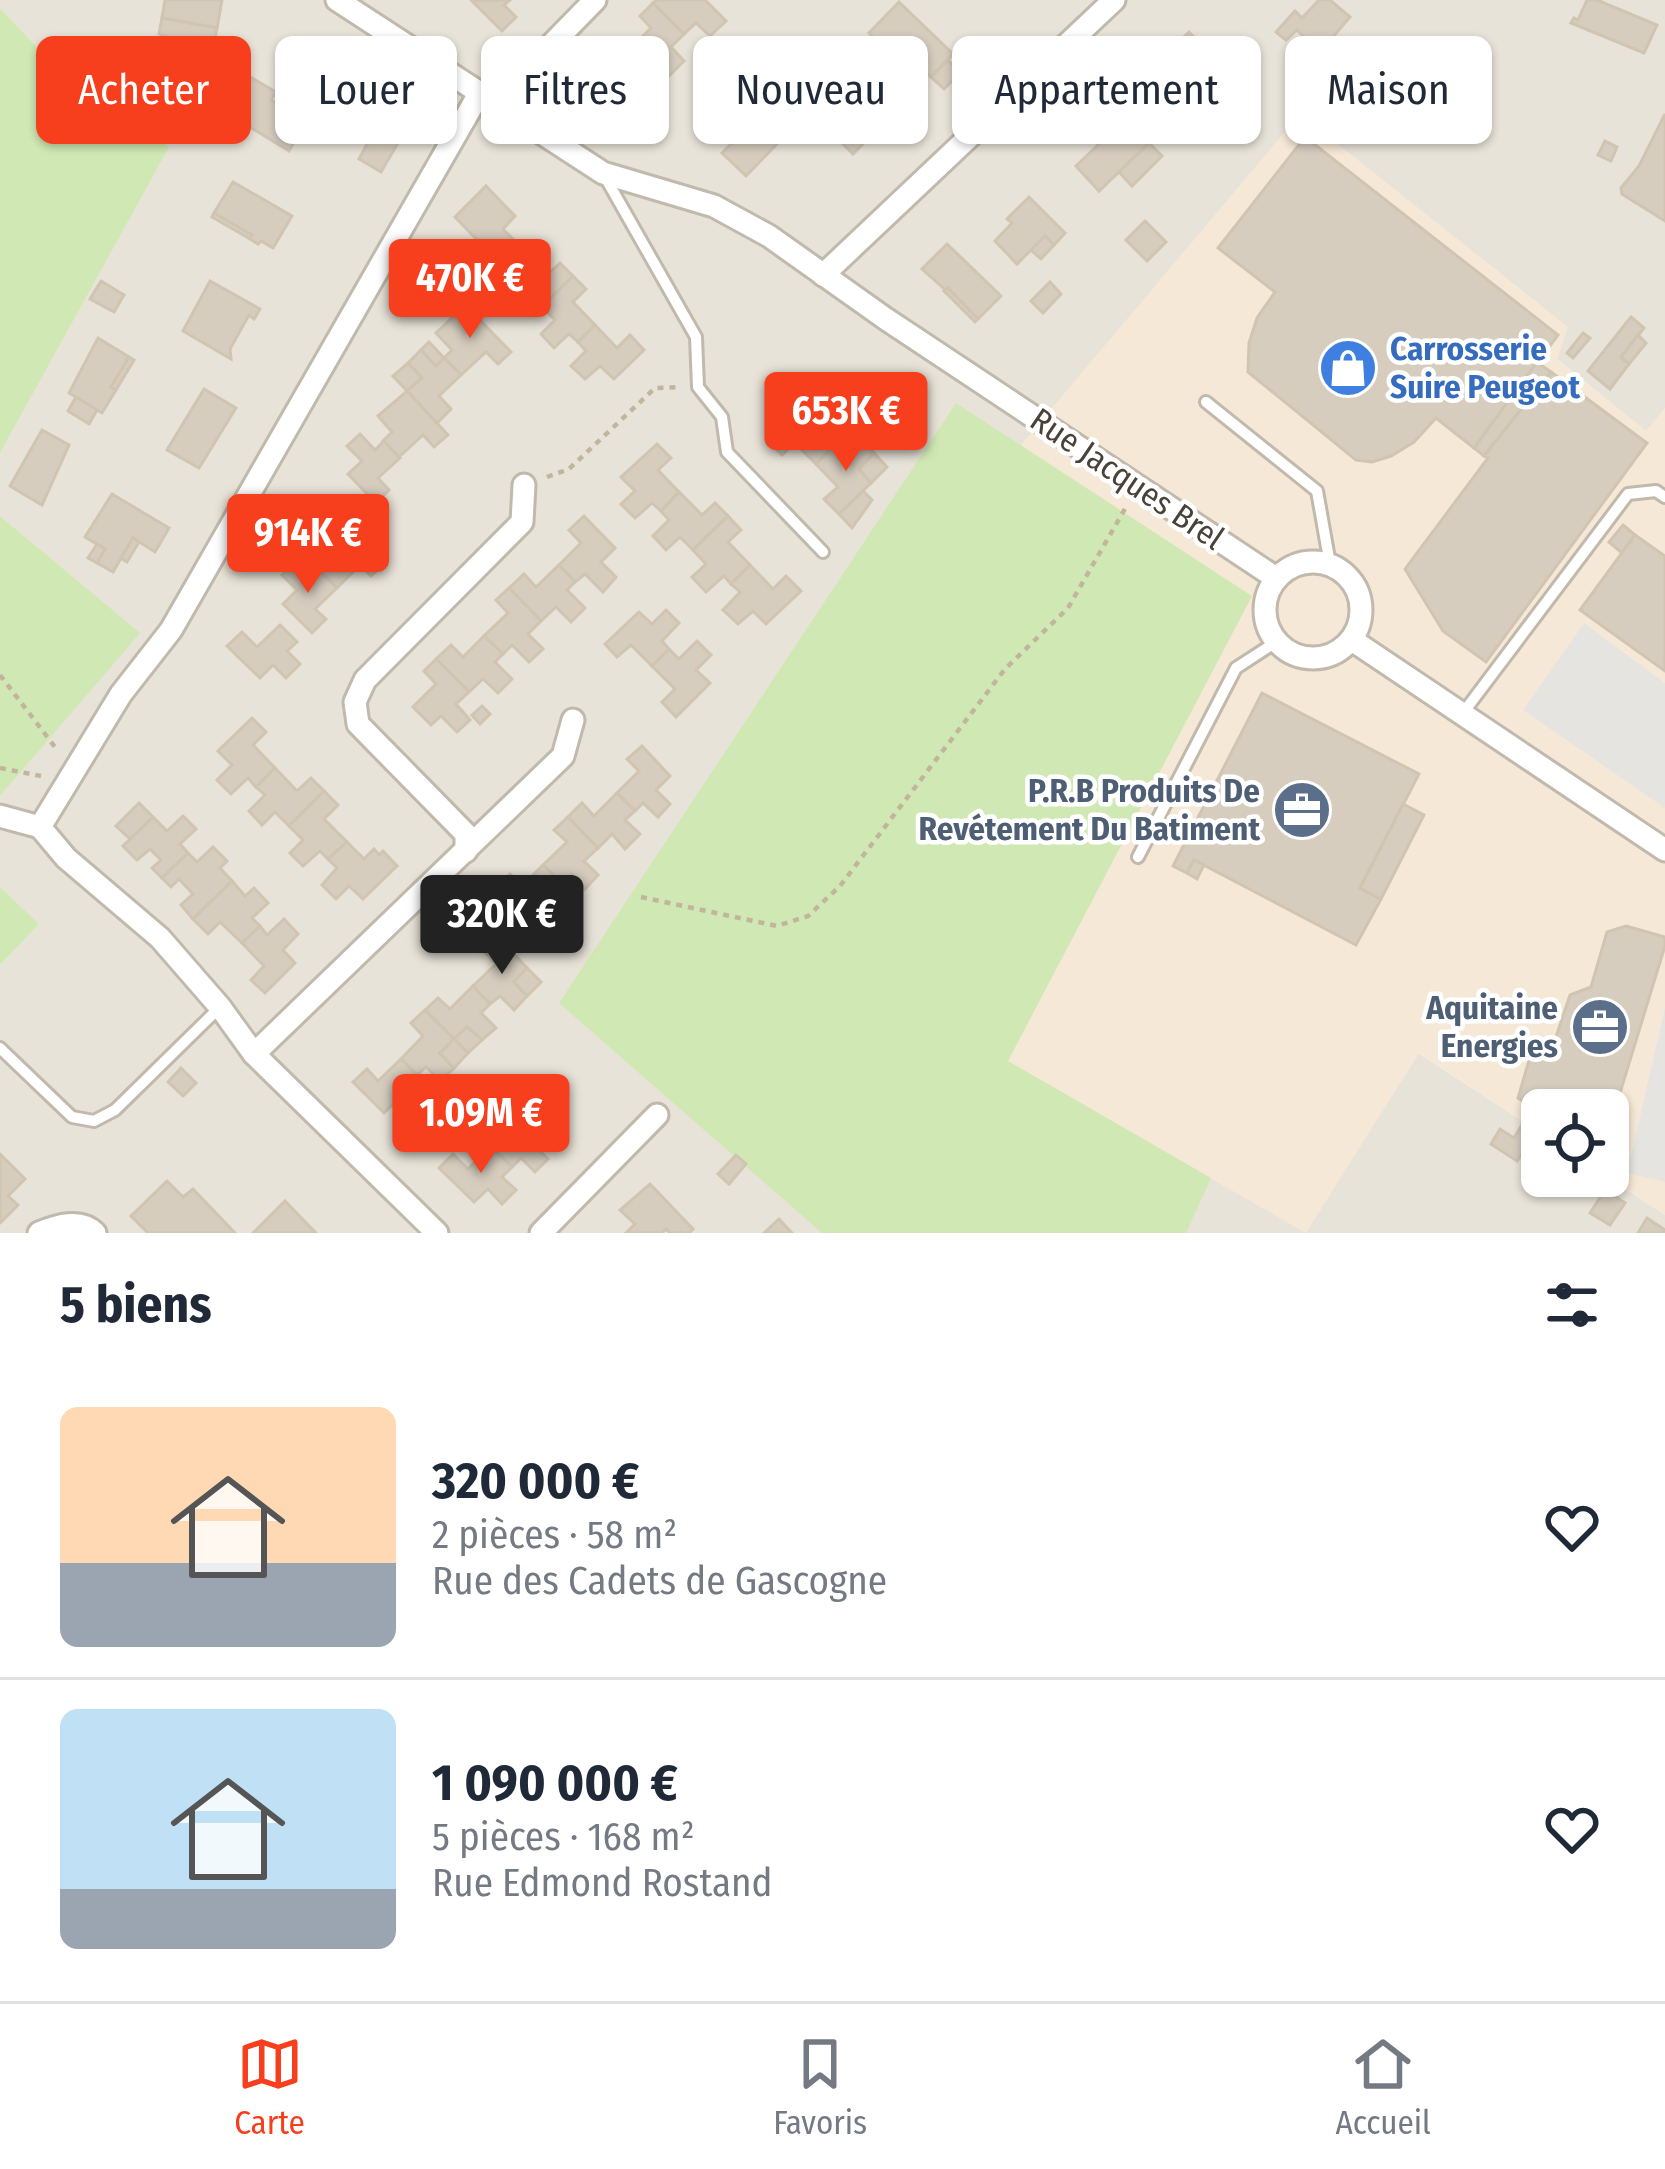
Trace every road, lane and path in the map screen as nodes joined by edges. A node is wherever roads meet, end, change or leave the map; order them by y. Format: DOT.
graph roads {
  1 [pos="337,0"];
  2 [pos="595,0"];
  3 [pos="1114,0"];
  4 [pos="479,94"];
  5 [pos="603,173"];
  6 [pos="823,275"];
  7 [pos="698,387"];
  8 [pos="1206,402"];
  9 [pos="524,485"];
  10 [pos="1137,486"];
  11 [pos="1665,496"];
  12 [pos="823,552"];
  13 [pos="1330,564"];
  14 [pos="1276,578"];
  15 [pos="1352,640"];
  16 [pos="1276,642"];
  17 [pos="0,675"];
  18 [pos="1463,713"];
  19 [pos="573,720"];
  20 [pos="60,754"];
  21 [pos="0,768"];
  22 [pos="69,780"];
  23 [pos="0,816"];
  24 [pos="40,827"];
  25 [pos="1665,850"];
  26 [pos="466,851"];
  27 [pos="1138,857"];
  28 [pos="641,897"];
  29 [pos="220,1007"];
  30 [pos="0,1048"];
  31 [pos="254,1054"];
  32 [pos="657,1114"];
  33 [pos="39,1233"];
  34 [pos="95,1233"];
  35 [pos="437,1233"];
  36 [pos="541,1233"];
  1 -- 4 [label="street, Rue Jacques Brel"];
  2 -- 4 [label="street"];
  3 -- 6 [label="street"];
  4 -- 5 [label="street, Rue Jacques Brel"];
  4 -- 22 [label="street"];
  5 -- 6 [label="street, Rue Jacques Brel"];
  5 -- 7 [label="lane"];
  6 -- 10 [label="street, Rue Jacques Brel"];
  7 -- 9 [label="path"];
  7 -- 12 [label="lane"];
  8 -- 13 [label="lane"];
  9 -- 26 [label="street"];
  10 -- 14 [label="street, Rue Jacques Brel"];
  10 -- 28 [label="path"];
  11 -- 18 [label="lane"];
  13 -- 14 [label="street"];
  13 -- 15 [label="street"];
  14 -- 16 [label="street"];
  15 -- 16 [label="street"];
  15 -- 18 [label="street"];
  16 -- 27 [label="lane"];
  17 -- 20 [label="path"];
  18 -- 25 [label="street"];
  19 -- 26 [label="street"];
  21 -- 22 [label="path"];
  22 -- 24 [label="street"];
  23 -- 24 [label="street"];
  24 -- 29 [label="street"];
  26 -- 31 [label="street"];
  29 -- 30 [label="lane"];
  29 -- 31 [label="street"];
  31 -- 35 [label="street"];
  32 -- 36 [label="street"];
  33 -- 34 [label="street"];
}
